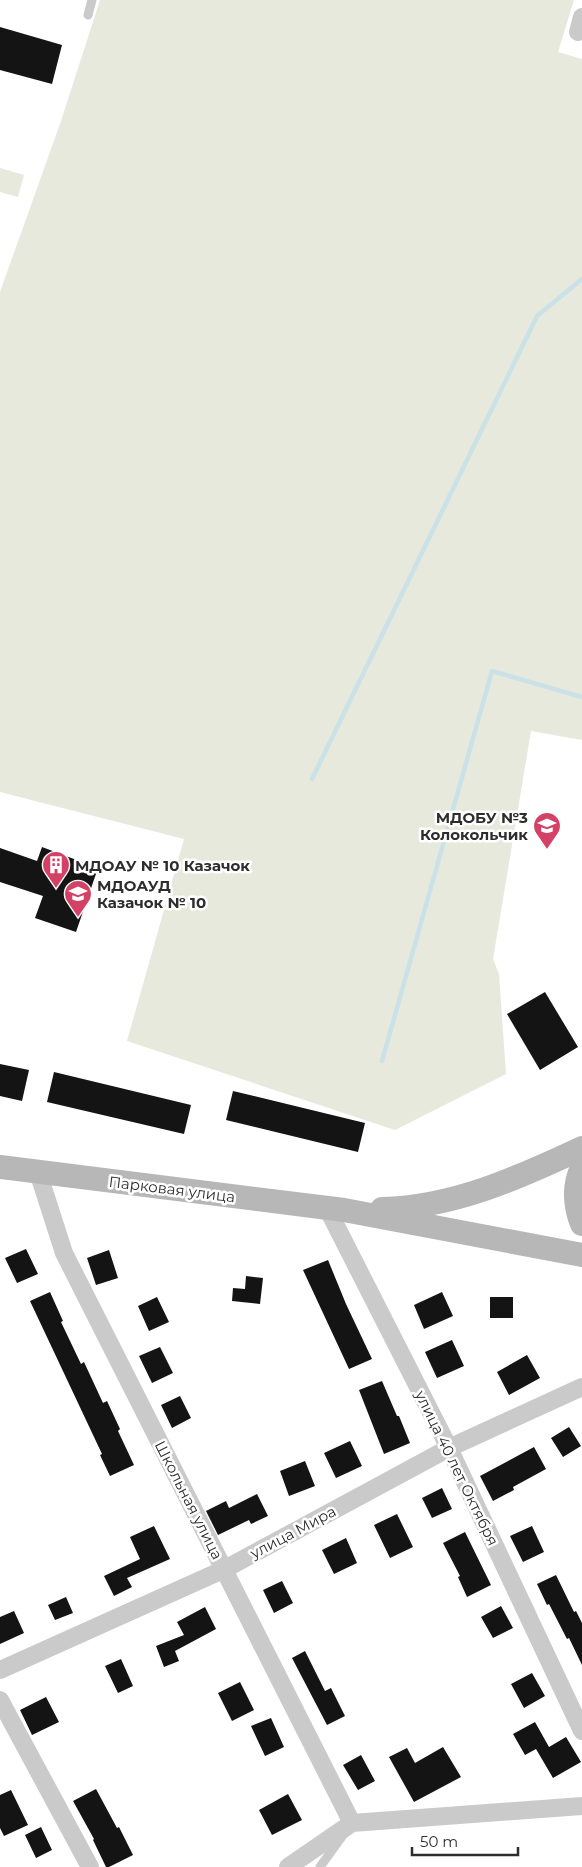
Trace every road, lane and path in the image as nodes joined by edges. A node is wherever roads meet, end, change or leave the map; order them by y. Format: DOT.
graph roads {
  1 [pos="92,0"];
  2 [pos="88,15"];
  3 [pos="582,1148"];
  4 [pos="0,1167"];
  5 [pos="582,1168"];
  6 [pos="38,1172"];
  7 [pos="336,1209"];
  8 [pos="582,1224"];
  9 [pos="582,1255"];
  10 [pos="582,1387"];
  11 [pos="449,1448"];
  12 [pos="225,1569"];
  13 [pos="0,1670"];
  14 [pos="0,1700"];
  15 [pos="582,1731"];
  16 [pos="582,1806"];
  17 [pos="352,1823"];
  18 [pos="90,1867"];
  19 [pos="288,1867"];
  20 [pos="320,1867"];
  1 -- 2 [label="lane"];
  3 -- 7 [label="main road, Парковая улица"];
  4 -- 6 [label="main road, Парковая улица"];
  5 -- 8 [label="main road"];
  6 -- 7 [label="main road, Парковая улица"];
  6 -- 12 [label="street, Школьная улица"];
  7 -- 9 [label="main road, Парковая улица"];
  7 -- 11 [label="street, улица 40 лет Октября"];
  10 -- 11 [label="street, улица Мира"];
  11 -- 12 [label="street, улица Мира"];
  11 -- 15 [label="street, улица 40 лет Октября"];
  12 -- 13 [label="street, улица Мира"];
  12 -- 17 [label="street, Школьная улица"];
  14 -- 18 [label="street"];
  16 -- 17 [label="street"];
  17 -- 19 [label="street"];
  17 -- 20 [label="lane"];
}
